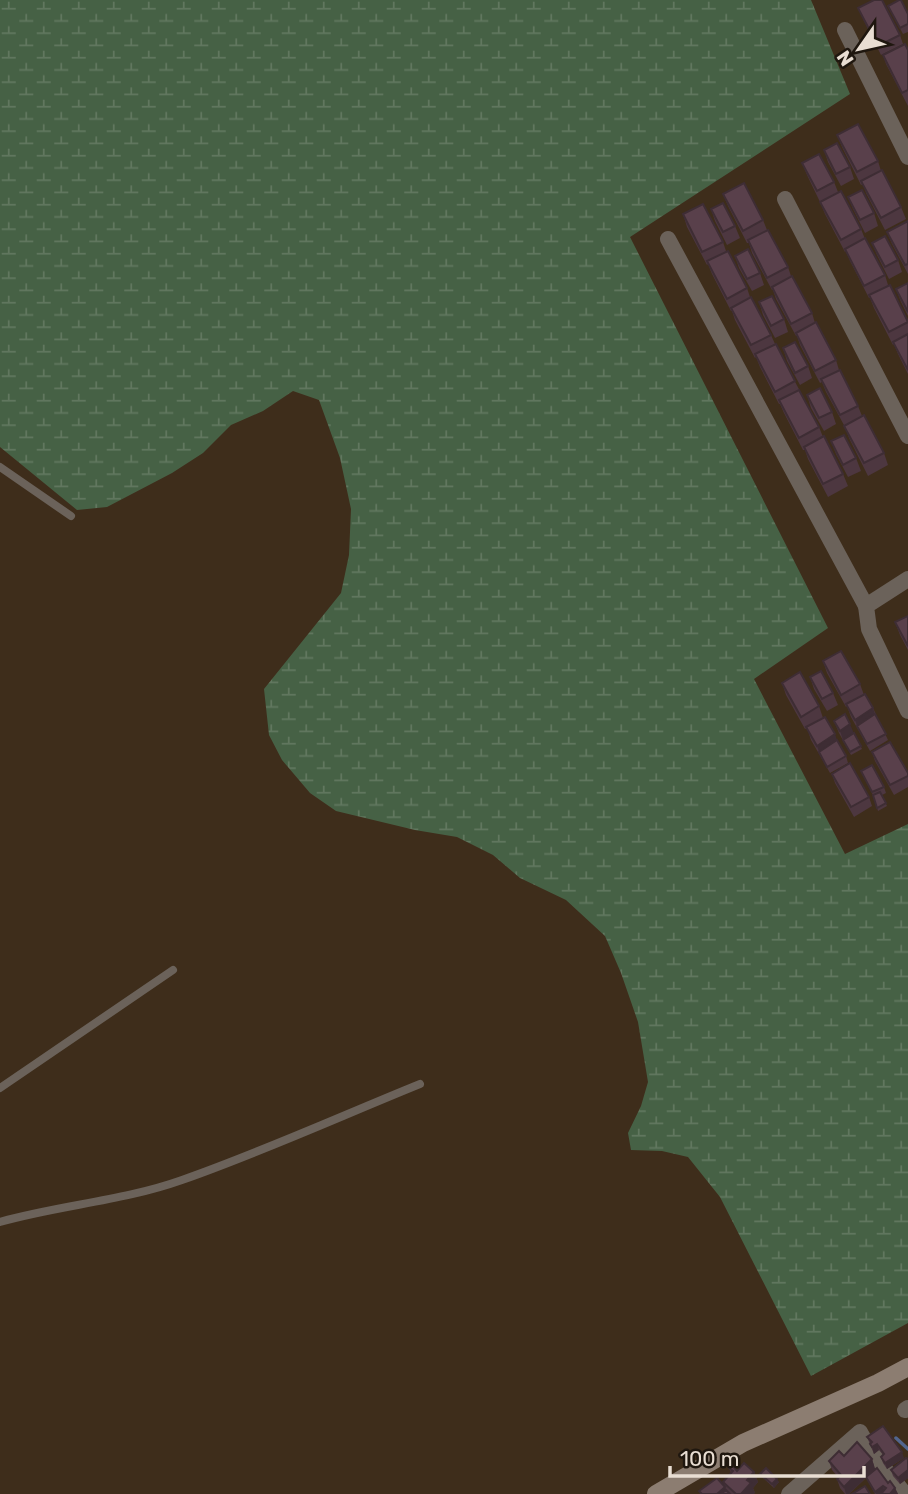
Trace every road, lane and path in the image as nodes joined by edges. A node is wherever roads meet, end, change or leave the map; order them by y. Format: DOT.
graph roads {
  1 [pos="845,30"];
  2 [pos="908,157"];
  3 [pos="785,199"];
  4 [pos="668,239"];
  5 [pos="908,436"];
  6 [pos="0,467"];
  7 [pos="71,516"];
  8 [pos="908,579"];
  9 [pos="866,606"];
  10 [pos="908,711"];
  11 [pos="173,970"];
  12 [pos="420,1084"];
  13 [pos="0,1088"];
  14 [pos="0,1222"];
  15 [pos="908,1367"];
  16 [pos="656,1494"];
  17 [pos="789,1494"];
  18 [pos="904,1494"];
  1 -- 2 [label="street"];
  3 -- 5 [label="street"];
  4 -- 9 [label="street"];
  6 -- 7 [label="lane"];
  8 -- 9 [label="street"];
  9 -- 10 [label="street"];
  11 -- 13 [label="lane"];
  12 -- 14 [label="lane"];
  15 -- 16 [label="main road"];
  17 -- 18 [label="street"];
}
